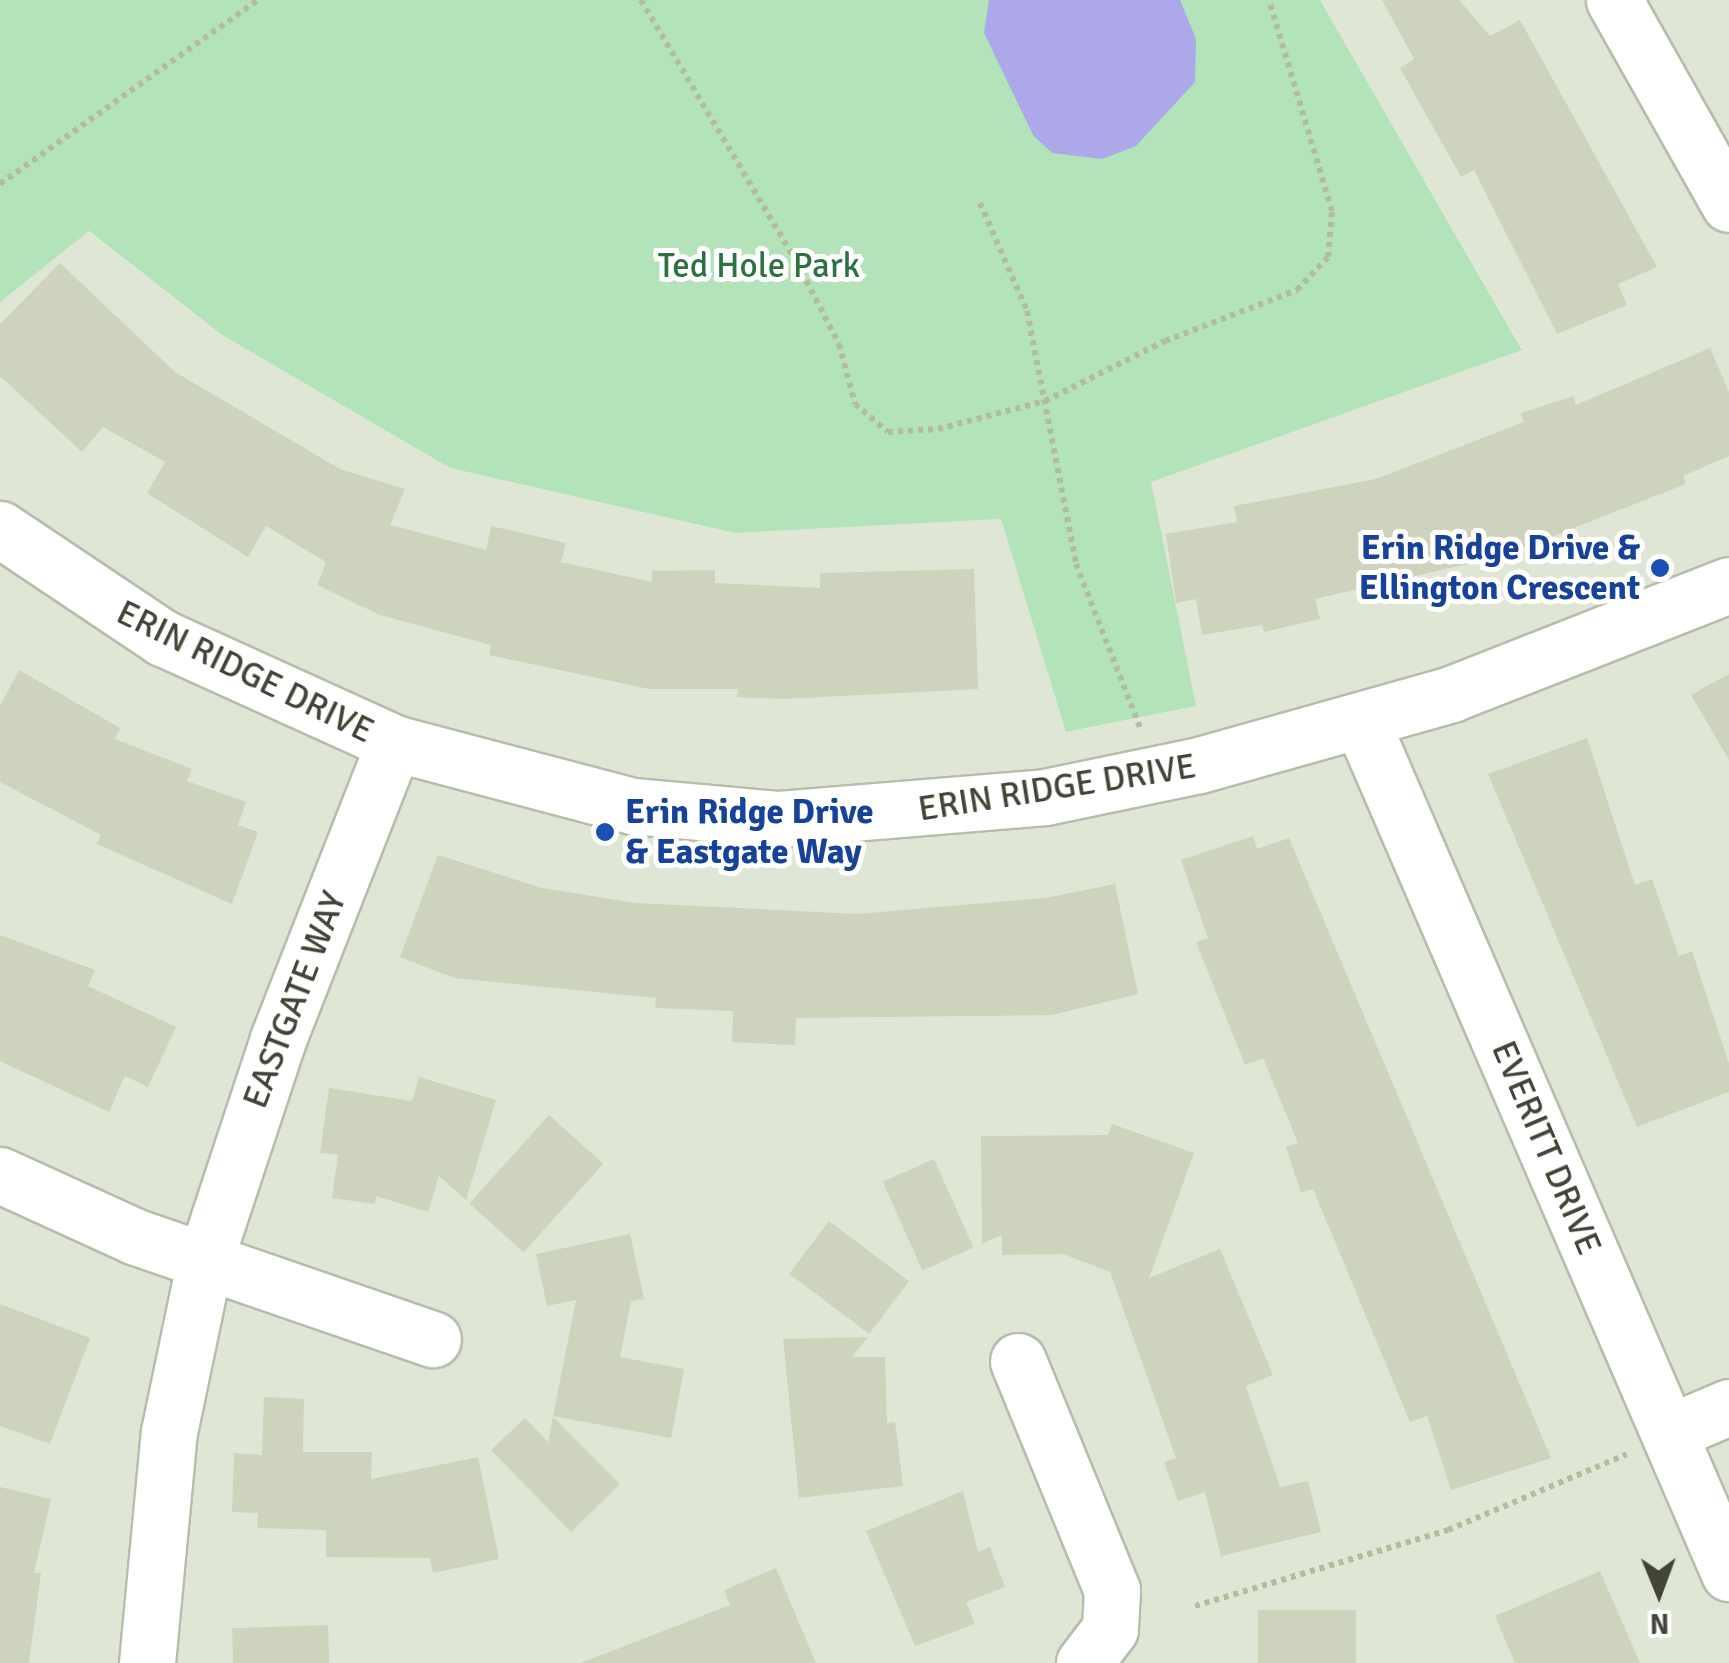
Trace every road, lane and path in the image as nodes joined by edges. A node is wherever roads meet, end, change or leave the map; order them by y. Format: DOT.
graph roads {
  1 [pos="258,0"];
  2 [pos="642,0"];
  3 [pos="1269,0"];
  4 [pos="1629,5"];
  5 [pos="0,184"];
  6 [pos="980,202"];
  7 [pos="1729,204"];
  8 [pos="1046,401"];
  9 [pos="0,530"];
  10 [pos="1729,585"];
  11 [pos="1362,723"];
  12 [pos="1143,737"];
  13 [pos="394,743"];
  14 [pos="0,1175"];
  15 [pos="206,1260"];
  16 [pos="434,1339"];
  17 [pos="1018,1362"];
  18 [pos="1729,1407"];
  19 [pos="1670,1432"];
  20 [pos="1729,1573"];
  21 [pos="1195,1606"];
  22 [pos="147,1663"];
  23 [pos="1084,1663"];
  1 -- 5 [label="path"];
  2 -- 8 [label="path"];
  3 -- 8 [label="path"];
  4 -- 7 [label="street"];
  6 -- 8 [label="path"];
  8 -- 12 [label="path"];
  9 -- 13 [label="street, ERIN RIDGE DRIVE"];
  10 -- 11 [label="street, ERIN RIDGE DRIVE"];
  11 -- 13 [label="street, ERIN RIDGE DRIVE"];
  11 -- 19 [label="street, EVERITT DRIVE"];
  13 -- 15 [label="street, EASTGATE WAY"];
  14 -- 15 [label="street"];
  15 -- 16 [label="street"];
  15 -- 22 [label="street, EASTGATE WAY"];
  17 -- 23 [label="street"];
  18 -- 19 [label="street"];
  19 -- 20 [label="street, EVERITT DRIVE"];
  19 -- 21 [label="path"];
}
